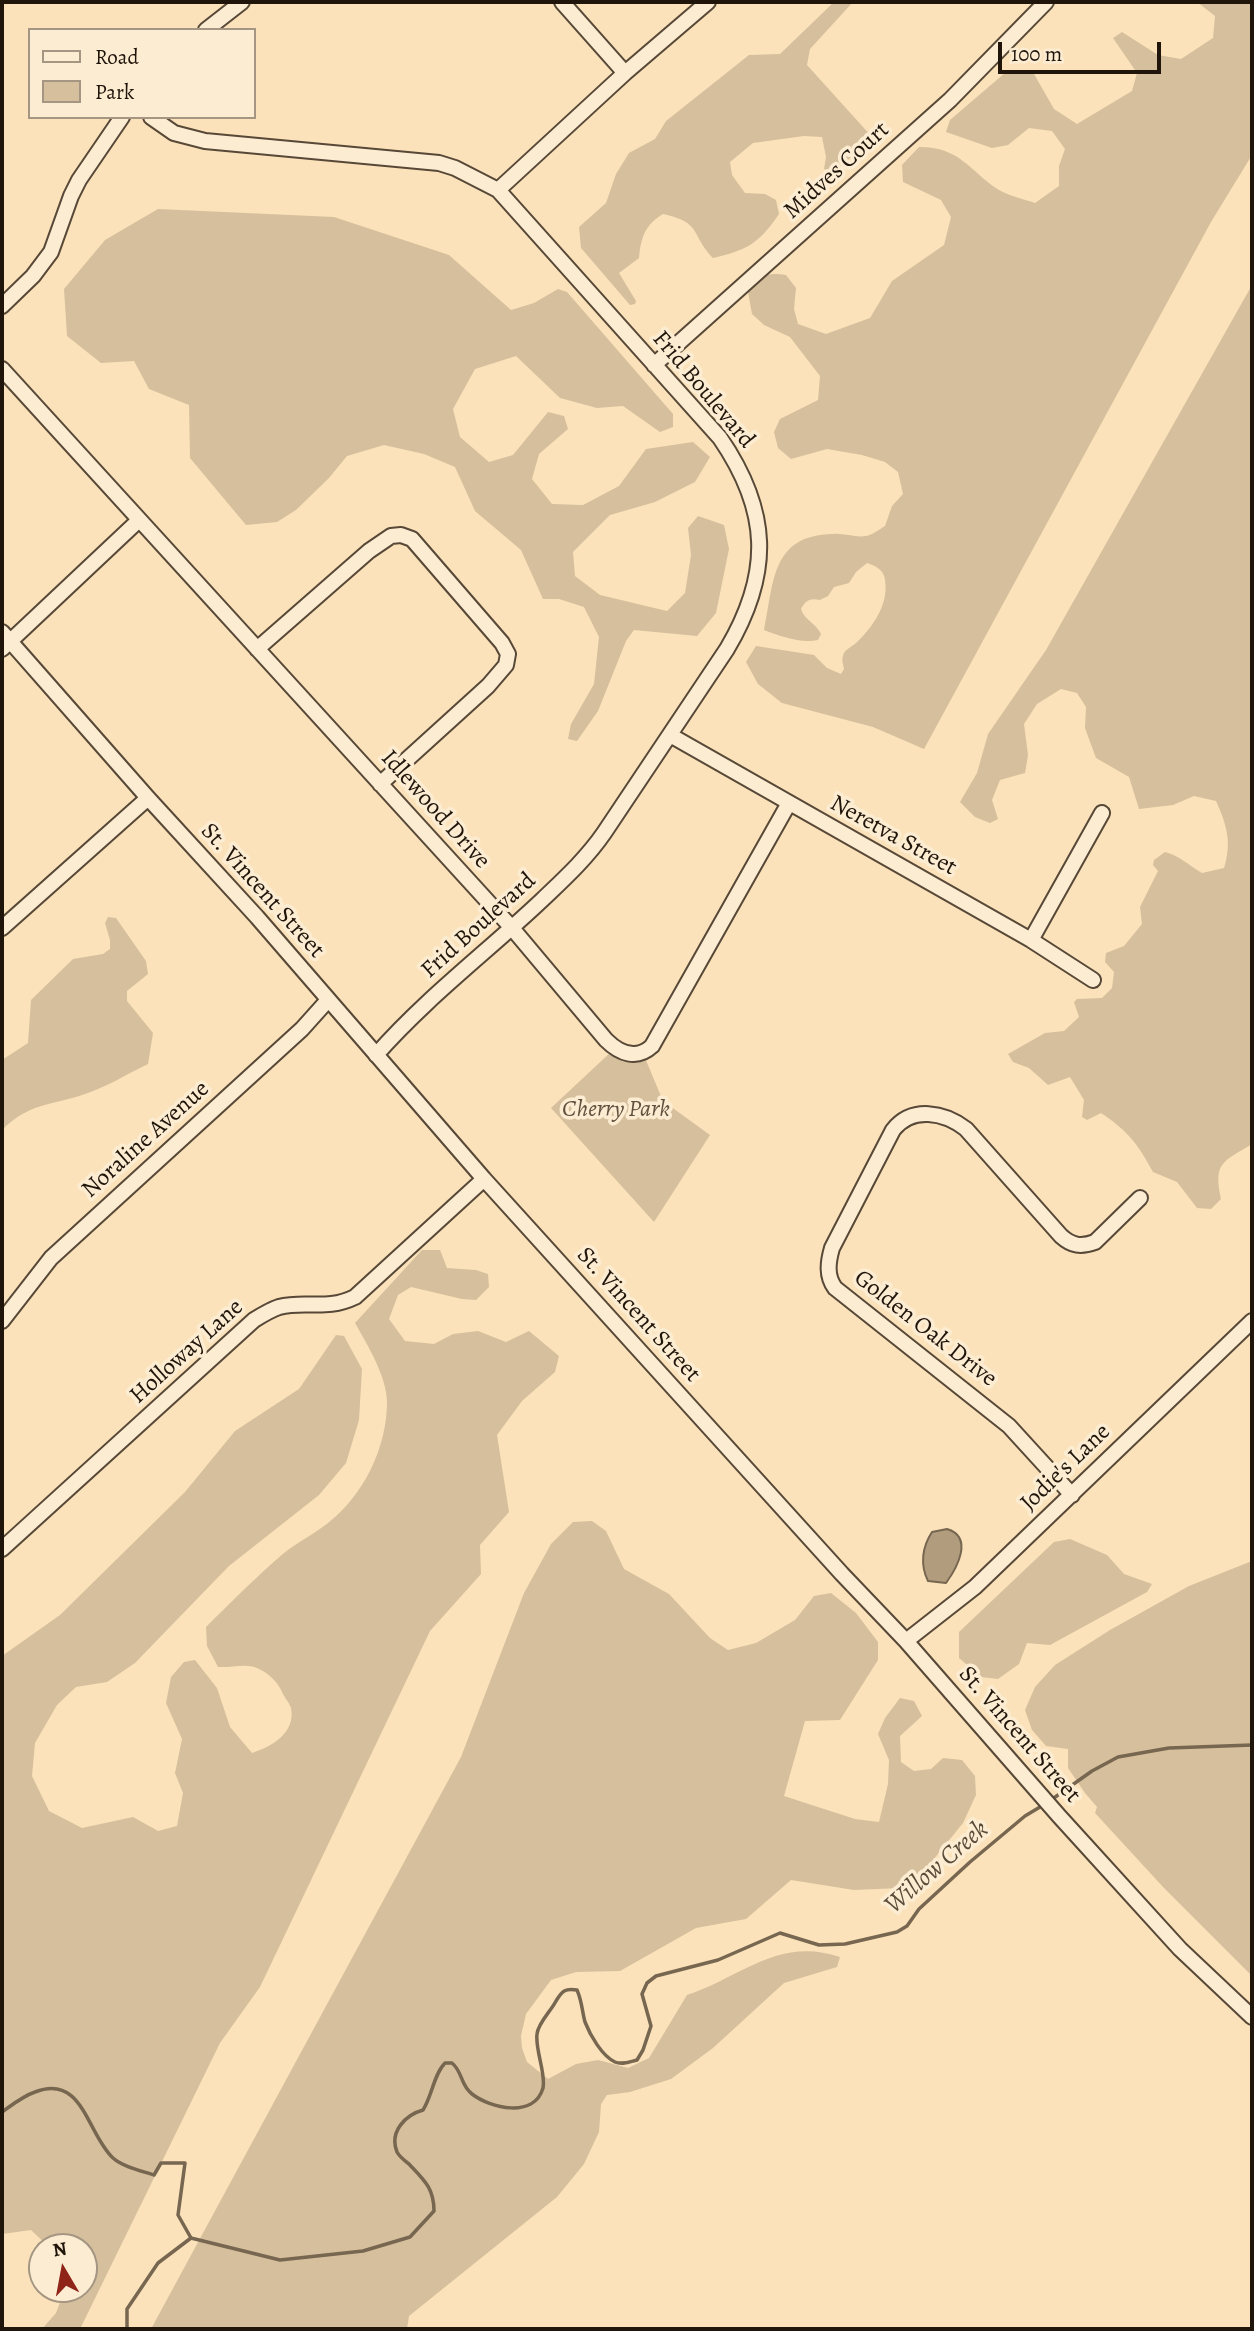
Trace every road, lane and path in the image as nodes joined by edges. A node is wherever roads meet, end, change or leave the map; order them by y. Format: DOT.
graph roads {
  1 [pos="242,2"];
  2 [pos="562,2"];
  3 [pos="708,2"];
  4 [pos="1044,3"];
  5 [pos="209,28"];
  6 [pos="625,73"];
  7 [pos="121,119"];
  8 [pos="154,119"];
  9 [pos="498,190"];
  10 [pos="2,306"];
  11 [pos="654,365"];
  12 [pos="2,369"];
  13 [pos="138,521"];
  14 [pos="4,641"];
  15 [pos="257,649"];
  16 [pos="670,736"];
  17 [pos="380,783"];
  18 [pos="148,798"];
  19 [pos="789,803"];
  20 [pos="1102,813"];
  21 [pos="2,928"];
  22 [pos="512,928"];
  23 [pos="1031,940"];
  24 [pos="1093,980"];
  25 [pos="328,1000"];
  26 [pos="376,1055"];
  27 [pos="484,1179"];
  28 [pos="1140,1198"];
  29 [pos="2,1321"];
  30 [pos="1252,1321"];
  31 [pos="1072,1494"];
  32 [pos="2,1549"];
  33 [pos="906,1641"];
  34 [pos="1252,2017"];
  1 -- 5 [label="street"];
  2 -- 6 [label="street"];
  3 -- 6 [label="street"];
  4 -- 11 [label="street, Midves Court"];
  6 -- 9 [label="street"];
  7 -- 10 [label="street"];
  8 -- 9 [label="street, Frid Boulevard"];
  9 -- 11 [label="street, Frid Boulevard"];
  11 -- 16 [label="street, Frid Boulevard"];
  12 -- 13 [label="street, Idlewood Drive"];
  13 -- 14 [label="street"];
  13 -- 15 [label="street, Idlewood Drive"];
  14 -- 18 [label="street, St. Vincent Street"];
  15 -- 17 [label="street, Idlewood Drive"];
  15 -- 17 [label="street"];
  16 -- 19 [label="street, Neretva Street"];
  16 -- 22 [label="street, Frid Boulevard"];
  17 -- 22 [label="street, Idlewood Drive"];
  18 -- 21 [label="street"];
  18 -- 25 [label="street, St. Vincent Street"];
  19 -- 22 [label="street, Idlewood Drive"];
  19 -- 23 [label="street, Neretva Street"];
  20 -- 23 [label="street"];
  22 -- 26 [label="street, Frid Boulevard"];
  23 -- 24 [label="street, Neretva Street"];
  25 -- 26 [label="street, St. Vincent Street"];
  25 -- 29 [label="street, Noraline Avenue"];
  26 -- 27 [label="street, St. Vincent Street"];
  27 -- 32 [label="street, Holloway Lane"];
  27 -- 33 [label="street, St. Vincent Street"];
  28 -- 31 [label="street, Golden Oak Drive"];
  30 -- 31 [label="street, Jodie's Lane"];
  31 -- 33 [label="street, Jodie's Lane"];
  33 -- 34 [label="street, St. Vincent Street"];
}
